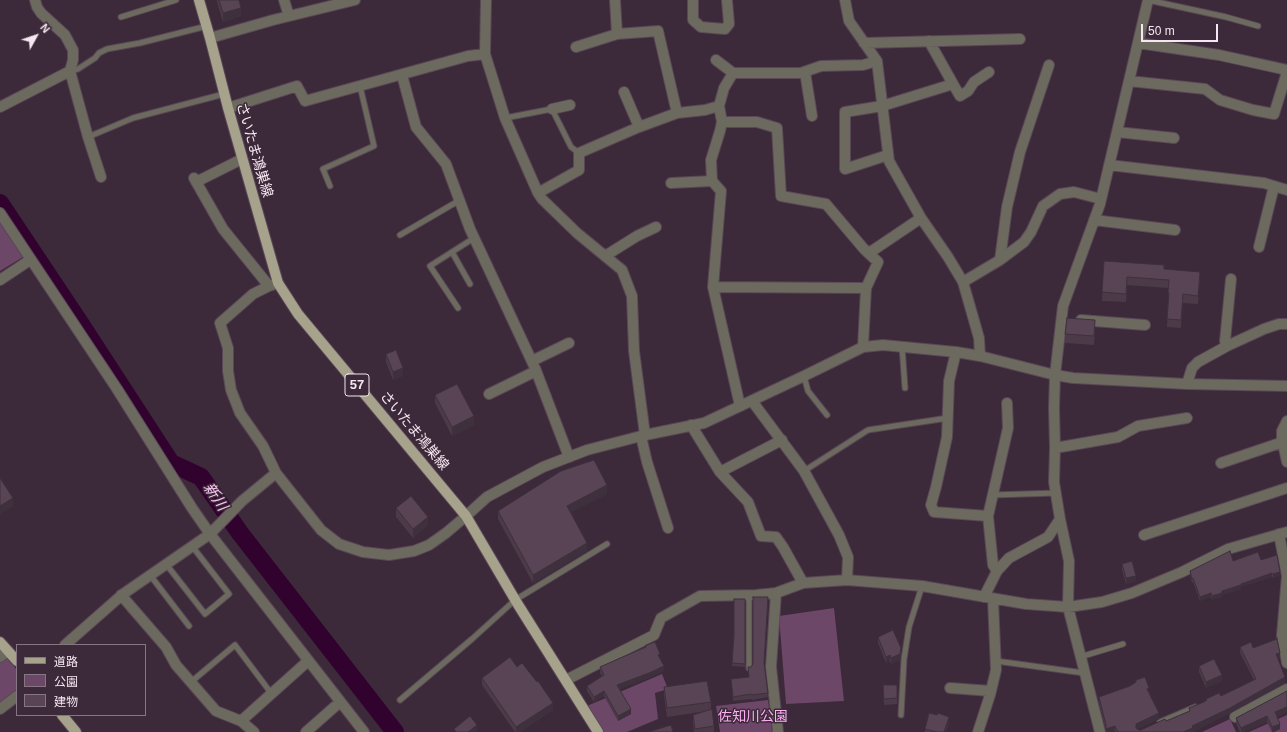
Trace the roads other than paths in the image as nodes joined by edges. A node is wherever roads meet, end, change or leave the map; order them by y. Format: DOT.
graph roads {
  1 [pos="35,0"];
  2 [pos="176,0"];
  3 [pos="199,0"];
  4 [pos="284,0"];
  5 [pos="355,0"];
  6 [pos="486,0"];
  7 [pos="615,0"];
  8 [pos="693,0"];
  9 [pos="727,0"];
  10 [pos="845,0"];
  11 [pos="1148,0"];
  12 [pos="337,2"];
  13 [pos="289,16"];
  14 [pos="121,17"];
  15 [pos="207,26"];
  16 [pos="1258,26"];
  17 [pos="617,34"];
  18 [pos="210,38"];
  19 [pos="1020,39"];
  20 [pos="929,41"];
  21 [pos="864,43"];
  22 [pos="1138,43"];
  23 [pos="576,47"];
  24 [pos="485,54"];
  25 [pos="716,60"];
  26 [pos="877,61"];
  27 [pos="1049,65"];
  28 [pos="70,71"];
  29 [pos="805,72"];
  30 [pos="988,72"];
  31 [pos="733,73"];
  32 [pos="402,75"];
  33 [pos="1286,76"];
  34 [pos="1129,81"];
  35 [pos="953,84"];
  36 [pos="360,86"];
  37 [pos="624,92"];
  38 [pos="224,94"];
  39 [pos="570,105"];
  40 [pos="719,106"];
  41 [pos="882,106"];
  42 [pos="0,107"];
  43 [pos="228,108"];
  44 [pos="552,108"];
  45 [pos="677,113"];
  46 [pos="812,116"];
  47 [pos="505,118"];
  48 [pos="722,122"];
  49 [pos="639,127"];
  50 [pos="1117,132"];
  51 [pos="88,137"];
  52 [pos="1174,138"];
  53 [pos="579,153"];
  54 [pos="888,155"];
  55 [pos="242,159"];
  56 [pos="1109,165"];
  57 [pos="101,177"];
  58 [pos="712,181"];
  59 [pos="670,183"];
  60 [pos="330,186"];
  61 [pos="1274,186"];
  62 [pos="1287,190"];
  63 [pos="538,193"];
  64 [pos="1101,199"];
  65 [pos="460,200"];
  66 [pos="0,214"];
  67 [pos="921,218"];
  68 [pos="1094,220"];
  69 [pos="656,227"];
  70 [pos="1175,230"];
  71 [pos="400,235"];
  72 [pos="474,238"];
  73 [pos="1259,247"];
  74 [pos="452,252"];
  75 [pos="869,253"];
  76 [pos="605,256"];
  77 [pos="30,260"];
  78 [pos="1000,260"];
  79 [pos="1231,279"];
  80 [pos="0,280"];
  81 [pos="963,282"];
  82 [pos="470,284"];
  83 [pos="273,285"];
  84 [pos="713,287"];
  85 [pos="866,288"];
  86 [pos="458,308"];
  87 [pos="1061,318"];
  88 [pos="1287,324"];
  89 [pos="1145,325"];
  90 [pos="568,343"];
  91 [pos="902,346"];
  92 [pos="1227,346"];
  93 [pos="863,347"];
  94 [pos="956,352"];
  95 [pos="980,356"];
  96 [pos="534,366"];
  97 [pos="1055,375"];
  98 [pos="804,376"];
  99 [pos="1187,384"];
  100 [pos="1287,386"];
  101 [pos="905,388"];
  102 [pos="489,394"];
  103 [pos="752,401"];
  104 [pos="1006,402"];
  105 [pos="740,406"];
  106 [pos="827,415"];
  107 [pos="948,418"];
  108 [pos="1187,418"];
  109 [pos="1287,421"];
  110 [pos="691,425"];
  111 [pos="643,435"];
  112 [pos="782,440"];
  113 [pos="1283,442"];
  114 [pos="1055,448"];
  115 [pos="569,457"];
  116 [pos="1287,462"];
  117 [pos="1221,463"];
  118 [pos="804,471"];
  119 [pos="720,472"];
  120 [pos="276,473"];
  121 [pos="1287,488"];
  122 [pos="1056,493"];
  123 [pos="992,495"];
  124 [pos="466,516"];
  125 [pos="988,516"];
  126 [pos="1060,519"];
  127 [pos="668,528"];
  128 [pos="212,532"];
  129 [pos="1283,533"];
  130 [pos="1144,535"];
  131 [pos="607,544"];
  132 [pos="192,546"];
  133 [pos="166,564"];
  134 [pos="997,571"];
  135 [pos="150,575"];
  136 [pos="846,580"];
  137 [pos="803,582"];
  138 [pos="1286,585"];
  139 [pos="922,586"];
  140 [pos="776,593"];
  141 [pos="749,595"];
  142 [pos="121,596"];
  143 [pos="988,598"];
  144 [pos="515,600"];
  145 [pos="1068,607"];
  146 [pos="1285,618"];
  147 [pos="189,626"];
  148 [pos="0,642"];
  149 [pos="66,644"];
  150 [pos="1123,644"];
  151 [pos="4,654"];
  152 [pos="1080,657"];
  153 [pos="1286,657"];
  154 [pos="16,660"];
  155 [pos="308,661"];
  156 [pos="996,661"];
  157 [pos="749,668"];
  158 [pos="1084,673"];
  159 [pos="566,680"];
  160 [pos="191,682"];
  161 [pos="950,688"];
  162 [pos="1287,689"];
  163 [pos="991,691"];
  164 [pos="271,693"];
  165 [pos="16,697"];
  166 [pos="400,700"];
  167 [pos="340,702"];
  168 [pos="1202,704"];
  169 [pos="0,709"];
  170 [pos="901,715"];
  171 [pos="63,716"];
  172 [pos="1235,717"];
  173 [pos="241,721"];
  174 [pos="1153,726"];
  175 [pos="76,732"];
  176 [pos="254,732"];
  177 [pos="306,732"];
  178 [pos="364,732"];
  179 [pos="598,732"];
  180 [pos="778,732"];
  181 [pos="978,732"];
  182 [pos="1100,732"];
  1 -- 28 [label="street"];
  2 -- 14 [label="lane"];
  3 -- 15 [label="main road, さいたま鴻巣線 / 57"];
  4 -- 13 [label="street"];
  5 -- 12 [label="street"];
  6 -- 24 [label="street"];
  7 -- 17 [label="street"];
  8 -- 9 [label="street"];
  10 -- 21 [label="street"];
  11 -- 16 [label="lane"];
  11 -- 22 [label="street"];
  12 -- 13 [label="street"];
  13 -- 18 [label="street"];
  15 -- 18 [label="main road, さいたま鴻巣線 / 57"];
  15 -- 28 [label="lane"];
  17 -- 23 [label="street"];
  17 -- 45 [label="street"];
  18 -- 38 [label="main road, さいたま鴻巣線 / 57"];
  19 -- 20 [label="street"];
  20 -- 21 [label="street"];
  20 -- 35 [label="street"];
  21 -- 26 [label="street"];
  22 -- 33 [label="street"];
  22 -- 34 [label="street"];
  24 -- 32 [label="street"];
  24 -- 47 [label="street"];
  25 -- 31 [label="street"];
  26 -- 29 [label="street"];
  26 -- 41 [label="street"];
  27 -- 78 [label="street"];
  28 -- 42 [label="street"];
  28 -- 51 [label="street"];
  29 -- 31 [label="street"];
  29 -- 46 [label="street"];
  30 -- 35 [label="street"];
  31 -- 40 [label="street"];
  32 -- 36 [label="street"];
  32 -- 65 [label="street"];
  33 -- 34 [label="street"];
  34 -- 50 [label="street"];
  35 -- 41 [label="street"];
  36 -- 43 [label="street"];
  36 -- 60 [label="lane"];
  37 -- 49 [label="street"];
  38 -- 43 [label="main road, さいたま鴻巣線 / 57"];
  38 -- 51 [label="lane"];
  39 -- 44 [label="street"];
  40 -- 45 [label="street"];
  40 -- 48 [label="street"];
  41 -- 54 [label="street"];
  41 -- 54 [label="street"];
  43 -- 55 [label="main road, さいたま鴻巣線 / 57"];
  44 -- 47 [label="lane"];
  44 -- 53 [label="lane"];
  45 -- 49 [label="street"];
  47 -- 63 [label="street"];
  48 -- 58 [label="street"];
  48 -- 75 [label="street"];
  49 -- 53 [label="street"];
  50 -- 52 [label="street"];
  50 -- 56 [label="street"];
  51 -- 57 [label="street"];
  53 -- 63 [label="street"];
  54 -- 67 [label="street"];
  55 -- 83 [label="main road, さいたま鴻巣線 / 57"];
  55 -- 83 [label="street"];
  56 -- 61 [label="street"];
  56 -- 64 [label="street"];
  58 -- 59 [label="street"];
  58 -- 84 [label="street"];
  61 -- 62 [label="street"];
  61 -- 73 [label="street"];
  63 -- 76 [label="street"];
  64 -- 68 [label="street"];
  64 -- 78 [label="street"];
  65 -- 71 [label="lane"];
  65 -- 72 [label="street"];
  66 -- 77 [label="street"];
  67 -- 75 [label="street"];
  67 -- 81 [label="street"];
  68 -- 70 [label="street"];
  68 -- 87 [label="street"];
  69 -- 76 [label="street"];
  72 -- 74 [label="lane"];
  72 -- 96 [label="street"];
  74 -- 82 [label="lane"];
  74 -- 86 [label="lane"];
  75 -- 85 [label="street"];
  76 -- 111 [label="street"];
  77 -- 80 [label="street"];
  77 -- 128 [label="street"];
  78 -- 81 [label="street"];
  79 -- 92 [label="street"];
  81 -- 95 [label="street"];
  83 -- 120 [label="street"];
  83 -- 124 [label="main road, さいたま鴻巣線 / 57"];
  84 -- 85 [label="street"];
  84 -- 105 [label="street"];
  85 -- 93 [label="street"];
  87 -- 89 [label="street"];
  87 -- 97 [label="street"];
  88 -- 92 [label="street"];
  90 -- 96 [label="street"];
  91 -- 93 [label="street"];
  91 -- 94 [label="street"];
  91 -- 101 [label="lane"];
  92 -- 99 [label="street"];
  93 -- 98 [label="street"];
  94 -- 95 [label="street"];
  94 -- 107 [label="street"];
  95 -- 97 [label="street"];
  96 -- 102 [label="street"];
  96 -- 115 [label="street"];
  97 -- 99 [label="street"];
  97 -- 114 [label="street"];
  98 -- 103 [label="street"];
  98 -- 106 [label="lane"];
  99 -- 100 [label="street"];
  103 -- 105 [label="street"];
  103 -- 112 [label="street"];
  104 -- 123 [label="street"];
  105 -- 110 [label="street"];
  107 -- 118 [label="lane"];
  107 -- 125 [label="street"];
  108 -- 114 [label="street"];
  109 -- 113 [label="street"];
  110 -- 111 [label="street"];
  110 -- 119 [label="street"];
  111 -- 115 [label="street"];
  111 -- 127 [label="street"];
  112 -- 118 [label="street"];
  112 -- 119 [label="street"];
  113 -- 116 [label="street"];
  113 -- 117 [label="street"];
  114 -- 122 [label="street"];
  115 -- 124 [label="street"];
  118 -- 136 [label="street"];
  119 -- 137 [label="street"];
  120 -- 124 [label="street"];
  120 -- 128 [label="street"];
  121 -- 130 [label="street"];
  122 -- 123 [label="lane"];
  122 -- 126 [label="street"];
  123 -- 125 [label="street"];
  124 -- 144 [label="main road, さいたま鴻巣線 / 57"];
  125 -- 134 [label="street"];
  126 -- 134 [label="street"];
  126 -- 145 [label="street"];
  128 -- 132 [label="street"];
  128 -- 155 [label="street"];
  129 -- 138 [label="street"];
  129 -- 145 [label="street"];
  131 -- 144 [label="lane"];
  132 -- 133 [label="street"];
  132 -- 133 [label="lane"];
  133 -- 135 [label="street"];
  134 -- 143 [label="street"];
  135 -- 142 [label="street"];
  135 -- 147 [label="lane"];
  136 -- 137 [label="street"];
  136 -- 139 [label="street"];
  137 -- 140 [label="street"];
  138 -- 146 [label="street"];
  139 -- 143 [label="street"];
  139 -- 170 [label="lane"];
  140 -- 141 [label="street"];
  140 -- 180 [label="street"];
  141 -- 157 [label="lane"];
  141 -- 159 [label="street"];
  142 -- 149 [label="street"];
  142 -- 160 [label="street"];
  143 -- 145 [label="street"];
  143 -- 156 [label="street"];
  144 -- 159 [label="main road, さいたま鴻巣線 / 57"];
  144 -- 166 [label="lane"];
  145 -- 152 [label="street"];
  146 -- 153 [label="street"];
  148 -- 151 [label="main road"];
  150 -- 152 [label="lane"];
  151 -- 154 [label="main road"];
  152 -- 158 [label="street"];
  155 -- 164 [label="street"];
  155 -- 167 [label="street"];
  156 -- 158 [label="lane"];
  156 -- 163 [label="street"];
  158 -- 182 [label="street"];
  159 -- 179 [label="main road, さいたま鴻巣線 / 57"];
  160 -- 164 [label="lane"];
  160 -- 173 [label="street"];
  161 -- 163 [label="street"];
  162 -- 172 [label="street"];
  163 -- 181 [label="street"];
  164 -- 173 [label="street"];
  165 -- 169 [label="street"];
  167 -- 177 [label="street"];
  167 -- 178 [label="street"];
  168 -- 174 [label="lane"];
  171 -- 175 [label="main road"];
  173 -- 176 [label="street"];
}
